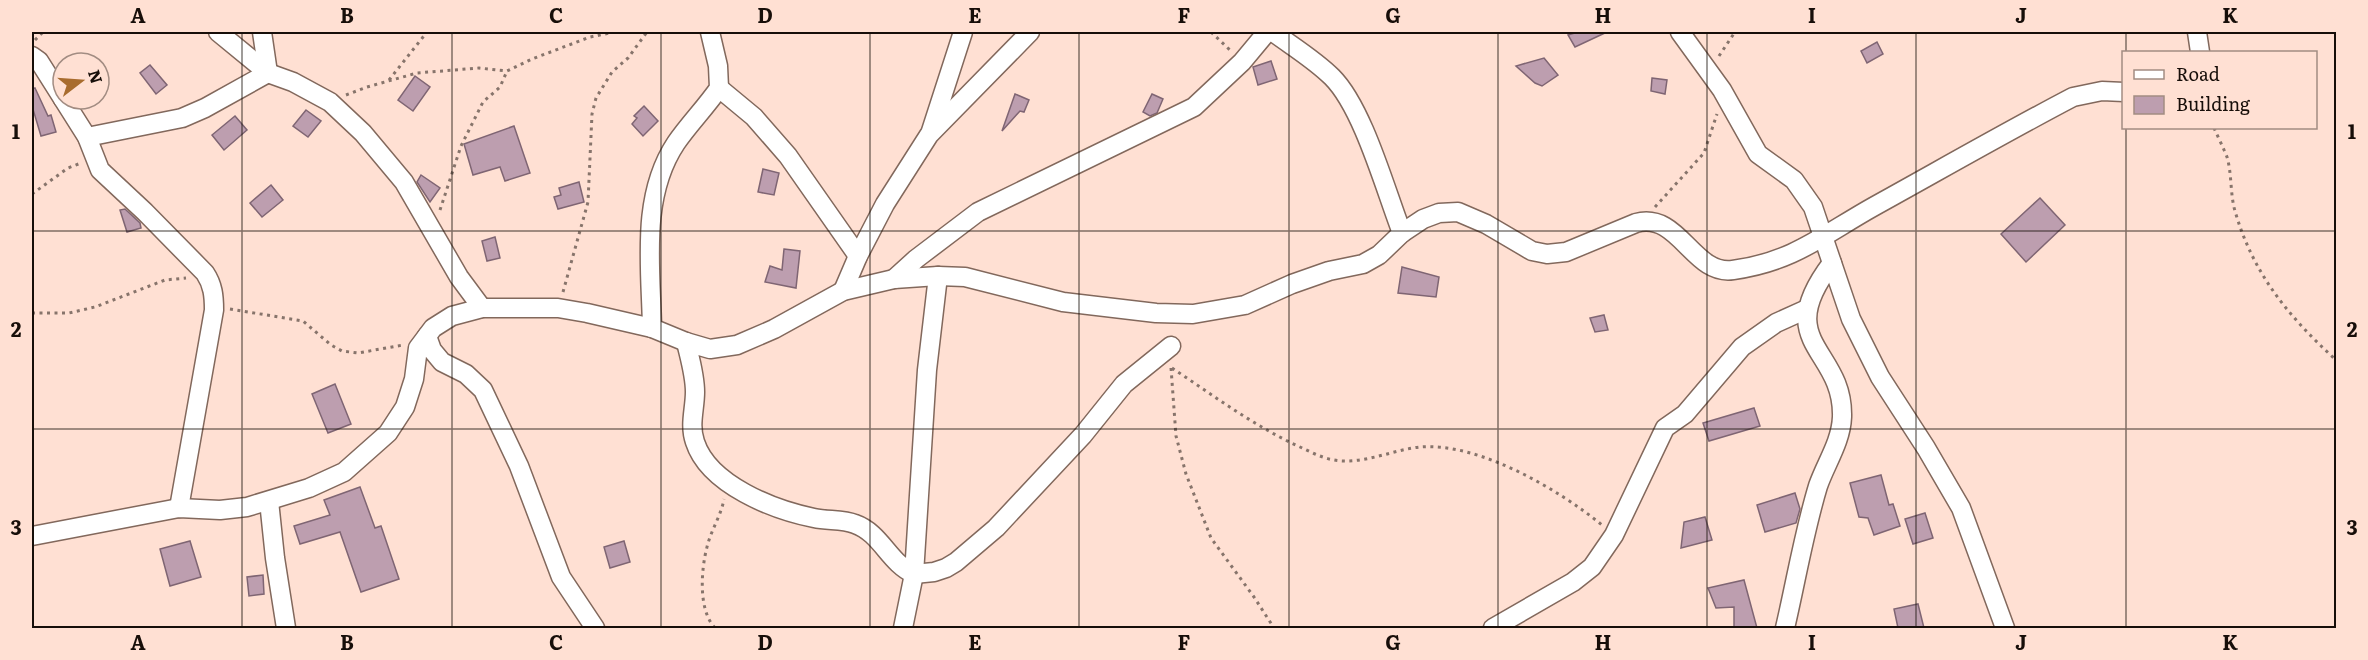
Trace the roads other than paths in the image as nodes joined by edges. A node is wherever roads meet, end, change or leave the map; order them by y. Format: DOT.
graph roads {
  1 [pos="218,32"];
  2 [pos="262,32"];
  3 [pos="711,32"];
  4 [pos="963,32"];
  5 [pos="1030,32"];
  6 [pos="1267,32"];
  7 [pos="1273,32"];
  8 [pos="1680,32"];
  9 [pos="2197,32"];
  10 [pos="2200,51"];
  11 [pos="32,56"];
  12 [pos="268,73"];
  13 [pos="51,80"];
  14 [pos="719,88"];
  15 [pos="2122,92"];
  16 [pos="71,111"];
  17 [pos="929,135"];
  18 [pos="87,137"];
  19 [pos="1402,233"];
  20 [pos="1825,237"];
  21 [pos="858,256"];
  22 [pos="1832,263"];
  23 [pos="938,276"];
  24 [pos="894,279"];
  25 [pos="843,291"];
  26 [pos="482,308"];
  27 [pos="1807,309"];
  28 [pos="652,328"];
  29 [pos="427,336"];
  30 [pos="686,342"];
  31 [pos="1171,346"];
  32 [pos="269,501"];
  33 [pos="179,508"];
  34 [pos="32,536"];
  35 [pos="914,574"];
  36 [pos="286,628"];
  37 [pos="595,628"];
  38 [pos="903,628"];
  39 [pos="1492,628"];
  40 [pos="1785,628"];
  41 [pos="2005,628"];
  1 -- 12 [label="street"];
  2 -- 12 [label="street"];
  3 -- 14 [label="street"];
  4 -- 17 [label="street"];
  5 -- 17 [label="street"];
  6 -- 24 [label="street"];
  7 -- 19 [label="street"];
  8 -- 20 [label="street"];
  9 -- 10 [label="street"];
  11 -- 13 [label="street"];
  12 -- 18 [label="street"];
  12 -- 26 [label="street"];
  14 -- 21 [label="street"];
  14 -- 28 [label="street"];
  15 -- 20 [label="street"];
  16 -- 18 [label="street"];
  17 -- 21 [label="street"];
  18 -- 33 [label="street"];
  19 -- 20 [label="street"];
  19 -- 23 [label="street"];
  20 -- 22 [label="street"];
  21 -- 25 [label="street"];
  22 -- 27 [label="street"];
  22 -- 41 [label="street"];
  23 -- 24 [label="street"];
  23 -- 35 [label="street"];
  24 -- 25 [label="street"];
  25 -- 30 [label="street"];
  26 -- 28 [label="street"];
  26 -- 29 [label="street"];
  27 -- 39 [label="street"];
  27 -- 40 [label="street"];
  28 -- 30 [label="street"];
  29 -- 32 [label="street"];
  29 -- 37 [label="street"];
  30 -- 35 [label="street"];
  31 -- 35 [label="street"];
  32 -- 33 [label="street"];
  32 -- 36 [label="street"];
  33 -- 34 [label="street"];
  35 -- 38 [label="street"];
}
